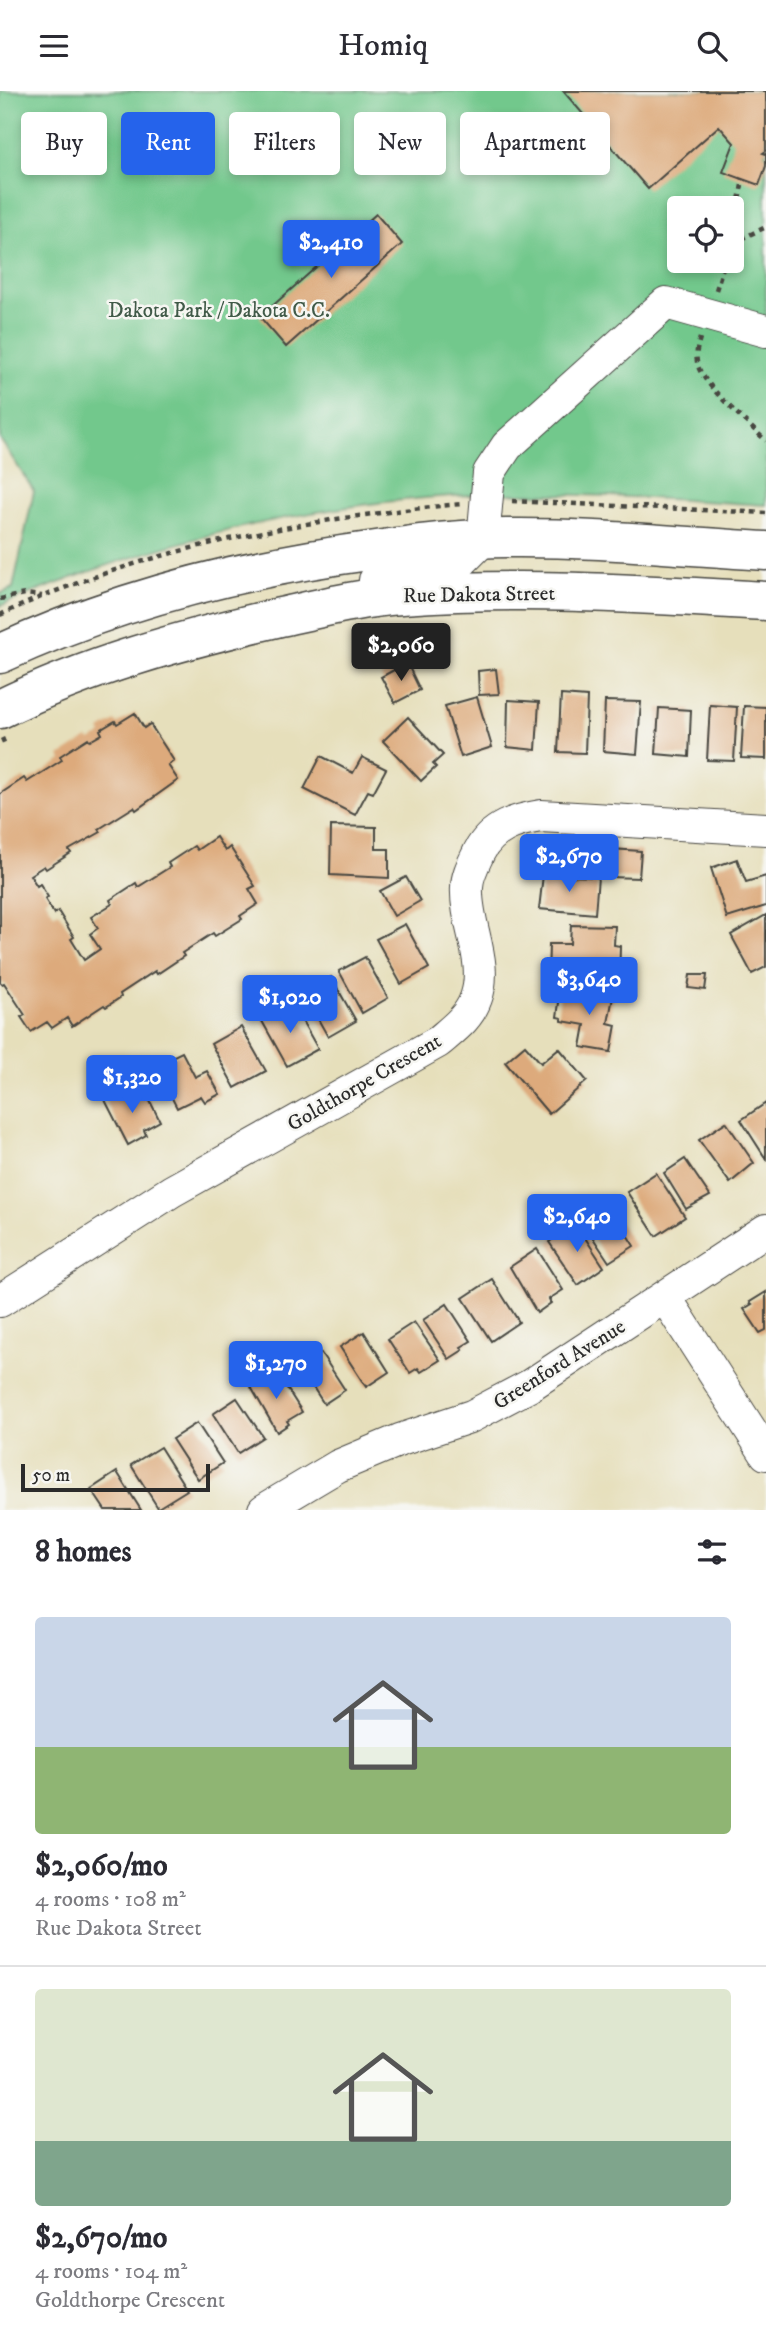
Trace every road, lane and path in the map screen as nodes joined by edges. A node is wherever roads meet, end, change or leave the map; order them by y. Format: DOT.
graph roads {
  1 [pos="743,179"];
  2 [pos="740,196"];
  3 [pos="766,227"];
  4 [pos="744,236"];
  5 [pos="721,273"];
  6 [pos="708,315"];
  7 [pos="766,331"];
  8 [pos="766,441"];
  9 [pos="482,540"];
  10 [pos="766,551"];
  11 [pos="0,599"];
  12 [pos="766,601"];
  13 [pos="319,609"];
  14 [pos="0,615"];
  15 [pos="0,654"];
  16 [pos="0,709"];
  17 [pos="766,829"];
  18 [pos="766,1230"];
  19 [pos="665,1297"];
  20 [pos="0,1301"];
  21 [pos="766,1454"];
  22 [pos="264,1510"];
  1 -- 2 [label="path"];
  3 -- 4 [label="path"];
  5 -- 6 [label="path"];
  6 -- 7 [label="street"];
  6 -- 8 [label="path"];
  6 -- 9 [label="street"];
  9 -- 10 [label="main road"];
  9 -- 13 [label="street"];
  9 -- 15 [label="main road"];
  11 -- 14 [label="path"];
  12 -- 13 [label="main road, Rue Dakota Street"];
  13 -- 16 [label="main road, Rue Dakota Street"];
  17 -- 20 [label="street, Goldthorpe Crescent"];
  18 -- 19 [label="street, Greenford Avenue"];
  19 -- 21 [label="street"];
  19 -- 22 [label="street, Greenford Avenue"];
}
